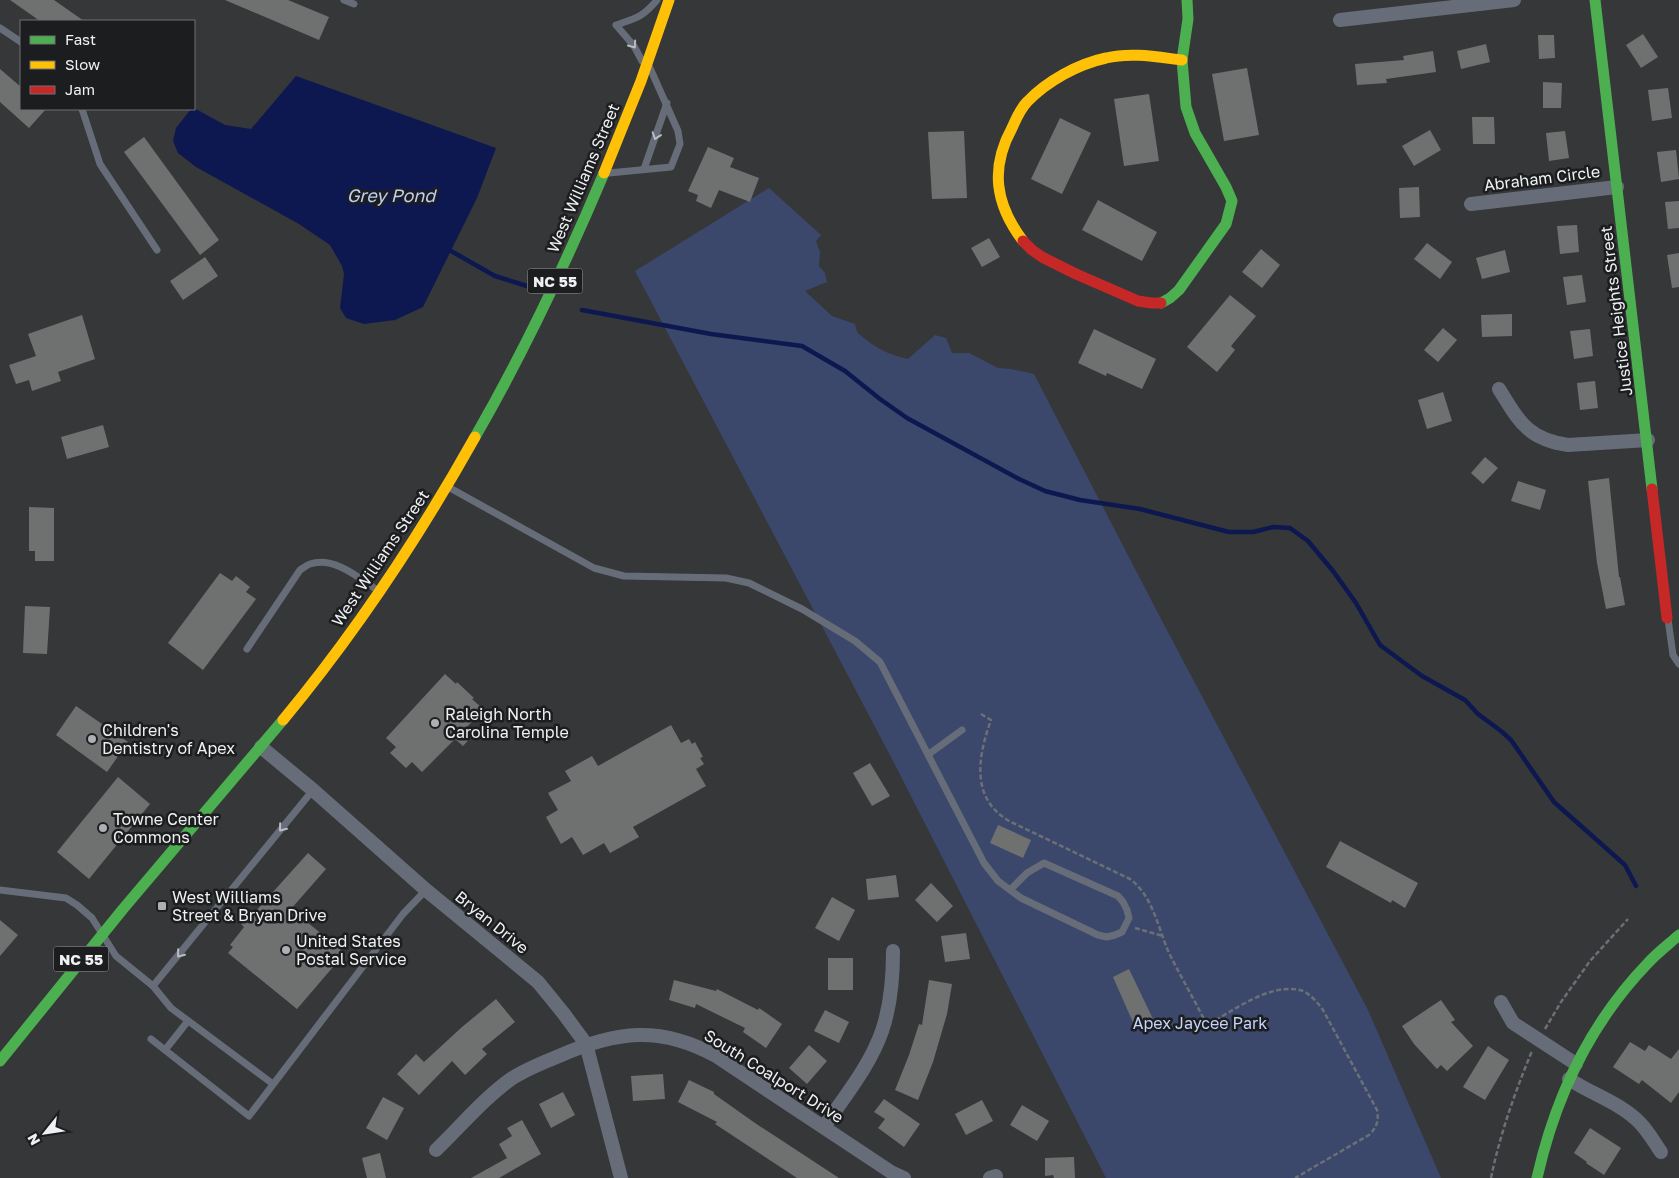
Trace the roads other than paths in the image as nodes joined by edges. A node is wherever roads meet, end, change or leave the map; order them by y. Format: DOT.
graph roads {
  1 [pos="344,0"];
  2 [pos="657,0"];
  3 [pos="668,0"];
  4 [pos="1187,0"];
  5 [pos="1514,0"];
  6 [pos="1595,0"];
  7 [pos="354,4"];
  8 [pos="1340,20"];
  9 [pos="0,28"];
  10 [pos="20,41"];
  11 [pos="1182,60"];
  12 [pos="646,66"];
  13 [pos="667,104"];
  14 [pos="82,110"];
  15 [pos="644,168"];
  16 [pos="604,174"];
  17 [pos="1617,187"];
  18 [pos="1471,204"];
  19 [pos="157,250"];
  20 [pos="1499,389"];
  21 [pos="1648,440"];
  22 [pos="448,486"];
  23 [pos="379,591"];
  24 [pos="1667,618"];
  25 [pos="247,649"];
  26 [pos="1679,664"];
  27 [pos="962,730"];
  28 [pos="260,747"];
  29 [pos="928,754"];
  30 [pos="312,790"];
  31 [pos="0,890"];
  32 [pos="426,890"];
  33 [pos="1010,890"];
  34 [pos="102,934"];
  35 [pos="1679,935"];
  36 [pos="894,951"];
  37 [pos="153,986"];
  38 [pos="1501,1002"];
  39 [pos="188,1021"];
  40 [pos="151,1039"];
  41 [pos="586,1044"];
  42 [pos="165,1050"];
  43 [pos="0,1061"];
  44 [pos="1576,1064"];
  45 [pos="1569,1079"];
  46 [pos="273,1084"];
  47 [pos="824,1127"];
  48 [pos="436,1150"];
  49 [pos="1661,1152"];
  50 [pos="621,1178"];
  51 [pos="904,1178"];
  52 [pos="1537,1178"];
  1 -- 7 [label="lane"];
  2 -- 12 [label="lane, one-way"];
  3 -- 12 [label="main road, West Williams Street / NC 55"];
  4 -- 11 [label="main road"];
  5 -- 8 [label="street"];
  6 -- 17 [label="main road, Justice Heights Street"];
  9 -- 10 [label="lane"];
  11 -- 11 [label="main road"];
  12 -- 13 [label="lane"];
  12 -- 16 [label="main road, West Williams Street / NC 55"];
  13 -- 15 [label="lane, one-way"];
  13 -- 15 [label="lane"];
  14 -- 19 [label="lane"];
  15 -- 16 [label="lane"];
  16 -- 22 [label="main road, West Williams Street / NC 55"];
  17 -- 18 [label="street, Abraham Circle"];
  17 -- 21 [label="main road, Justice Heights Street"];
  20 -- 21 [label="street"];
  21 -- 24 [label="main road, Justice Heights Street"];
  22 -- 23 [label="main road, West Williams Street / NC 55"];
  22 -- 29 [label="lane"];
  23 -- 25 [label="lane"];
  23 -- 28 [label="main road, West Williams Street / NC 55"];
  24 -- 26 [label="lane"];
  27 -- 29 [label="lane"];
  28 -- 30 [label="street, Bryan Drive"];
  28 -- 34 [label="main road, West Williams Street / NC 55"];
  29 -- 33 [label="lane"];
  30 -- 32 [label="street, Bryan Drive"];
  30 -- 37 [label="lane, one-way"];
  31 -- 34 [label="lane"];
  32 -- 41 [label="street, Bryan Drive"];
  32 -- 46 [label="lane"];
  33 -- 33 [label="lane"];
  34 -- 37 [label="lane"];
  34 -- 43 [label="main road, West Williams Street / NC 55"];
  35 -- 44 [label="main road"];
  36 -- 47 [label="street"];
  37 -- 39 [label="lane"];
  38 -- 44 [label="street"];
  39 -- 42 [label="lane"];
  39 -- 46 [label="lane"];
  40 -- 42 [label="lane"];
  41 -- 47 [label="street, South Coalport Drive"];
  41 -- 48 [label="street, South Coalport Drive"];
  41 -- 50 [label="street, Bryan Drive"];
  42 -- 46 [label="lane"];
  44 -- 45 [label="main road"];
  45 -- 49 [label="street"];
  45 -- 52 [label="main road"];
  47 -- 51 [label="street, South Coalport Drive"];
}
